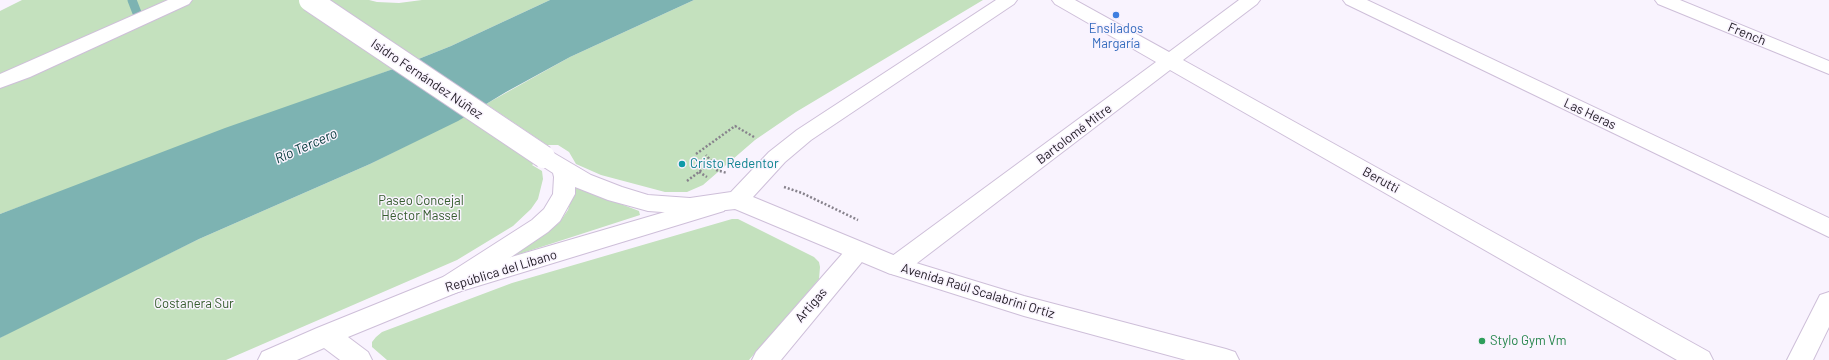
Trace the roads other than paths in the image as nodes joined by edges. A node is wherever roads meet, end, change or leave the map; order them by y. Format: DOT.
graph roads {
  1 [pos="183,0"];
  2 [pos="310,0"];
  3 [pos="1008,0"];
  4 [pos="1061,0"];
  5 [pos="1251,0"];
  6 [pos="1352,0"];
  7 [pos="1664,0"];
  8 [pos="1170,62"];
  9 [pos="1829,68"];
  10 [pos="0,81"];
  11 [pos="563,170"];
  12 [pos="737,200"];
  13 [pos="1829,228"];
  14 [pos="858,251"];
  15 [pos="896,266"];
  16 [pos="452,284"];
  17 [pos="1829,302"];
  18 [pos="326,336"];
  19 [pos="271,360"];
  20 [pos="359,360"];
  21 [pos="765,360"];
  22 [pos="1226,360"];
  23 [pos="1700,360"];
  24 [pos="1800,360"];
  1 -- 10 [label="street"];
  2 -- 11 [label="street, Isidro Fernández Núñez, bridge"];
  3 -- 12 [label="street"];
  4 -- 8 [label="street, Berutti"];
  5 -- 8 [label="street, Bartolomé Mitre"];
  6 -- 13 [label="street, Las Heras"];
  7 -- 9 [label="street, French"];
  8 -- 15 [label="street, Bartolomé Mitre"];
  8 -- 23 [label="street, Berutti"];
  11 -- 12 [label="street"];
  11 -- 16 [label="street"];
  12 -- 14 [label="street, Avenida Raúl Scalabrini Ortiz"];
  12 -- 16 [label="street, República del Líbano"];
  14 -- 15 [label="street, Avenida Raúl Scalabrini Ortiz"];
  14 -- 21 [label="street, Artigas"];
  15 -- 22 [label="street, Avenida Raúl Scalabrini Ortiz"];
  16 -- 18 [label="street, República del Líbano"];
  17 -- 24 [label="street"];
  18 -- 19 [label="street, República del Líbano"];
  18 -- 20 [label="street"];
}
